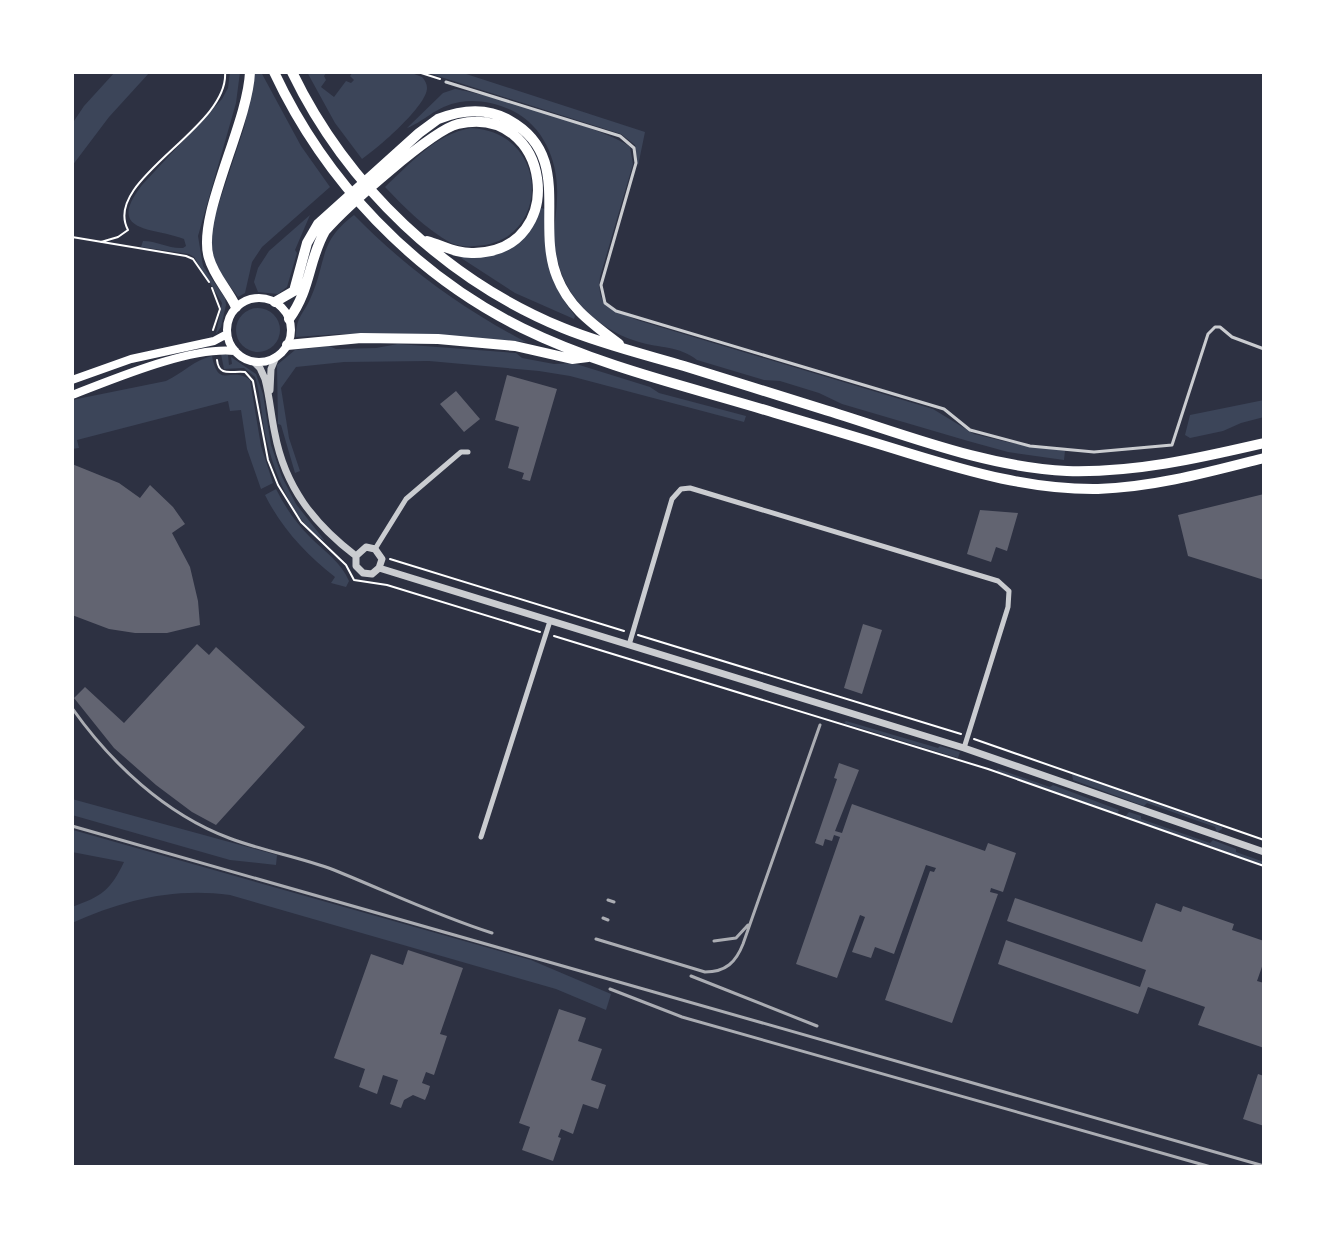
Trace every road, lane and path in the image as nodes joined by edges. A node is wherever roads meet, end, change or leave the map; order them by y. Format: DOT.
graph roads {
  1 [pos="225,72"];
  2 [pos="250,72"];
  3 [pos="274,72"];
  4 [pos="292,72"];
  5 [pos="418,72"];
  6 [pos="446,82"];
  7 [pos="376,177"];
  8 [pos="345,204"];
  9 [pos="72,237"];
  10 [pos="421,239"];
  11 [pos="99,242"];
  12 [pos="275,302"];
  13 [pos="236,307"];
  14 [pos="289,319"];
  15 [pos="213,331"];
  16 [pos="227,334"];
  17 [pos="287,345"];
  18 [pos="1264,349"];
  19 [pos="627,350"];
  20 [pos="235,351"];
  21 [pos="590,356"];
  22 [pos="276,357"];
  23 [pos="254,362"];
  24 [pos="72,380"];
  25 [pos="72,395"];
  26 [pos="270,396"];
  27 [pos="1264,443"];
  28 [pos="468,452"];
  29 [pos="1264,458"];
  30 [pos="378,552"];
  31 [pos="356,556"];
  32 [pos="379,568"];
  33 [pos="351,576"];
  34 [pos="550,621"];
  35 [pos="620,630"];
  36 [pos="541,632"];
  37 [pos="552,635"];
  38 [pos="639,636"];
  39 [pos="629,645"];
  40 [pos="959,734"];
  41 [pos="976,739"];
  42 [pos="964,748"];
  43 [pos="481,837"];
  44 [pos="1264,840"];
  45 [pos="1264,852"];
  46 [pos="1264,866"];
  1 -- 11 [label="path"];
  2 -- 13 [label="highway"];
  3 -- 21 [label="highway"];
  4 -- 10 [label="highway"];
  5 -- 6 [label="path"];
  6 -- 18 [label="lane"];
  7 -- 8 [label="highway"];
  7 -- 10 [label="highway"];
  7 -- 19 [label="highway"];
  8 -- 12 [label="highway"];
  8 -- 14 [label="highway"];
  9 -- 11 [label="path"];
  10 -- 19 [label="highway"];
  11 -- 15 [label="path"];
  12 -- 13 [label="main road"];
  12 -- 14 [label="main road"];
  13 -- 16 [label="main road"];
  14 -- 17 [label="main road"];
  16 -- 20 [label="main road"];
  16 -- 24 [label="main road"];
  17 -- 21 [label="highway"];
  17 -- 22 [label="main road"];
  19 -- 27 [label="highway"];
  20 -- 23 [label="main road"];
  20 -- 25 [label="main road"];
  21 -- 29 [label="highway"];
  22 -- 23 [label="main road"];
  22 -- 26 [label="street"];
  23 -- 26 [label="street"];
  26 -- 31 [label="street"];
  28 -- 30 [label="street"];
  30 -- 31 [label="street"];
  30 -- 32 [label="street"];
  30 -- 35 [label="path"];
  31 -- 32 [label="street"];
  32 -- 34 [label="street"];
  33 -- 36 [label="path"];
  34 -- 39 [label="street"];
  34 -- 43 [label="street"];
  37 -- 46 [label="path"];
  38 -- 40 [label="path"];
  39 -- 42 [label="street"];
  39 -- 42 [label="street"];
  41 -- 44 [label="path"];
  42 -- 45 [label="street"];
}
